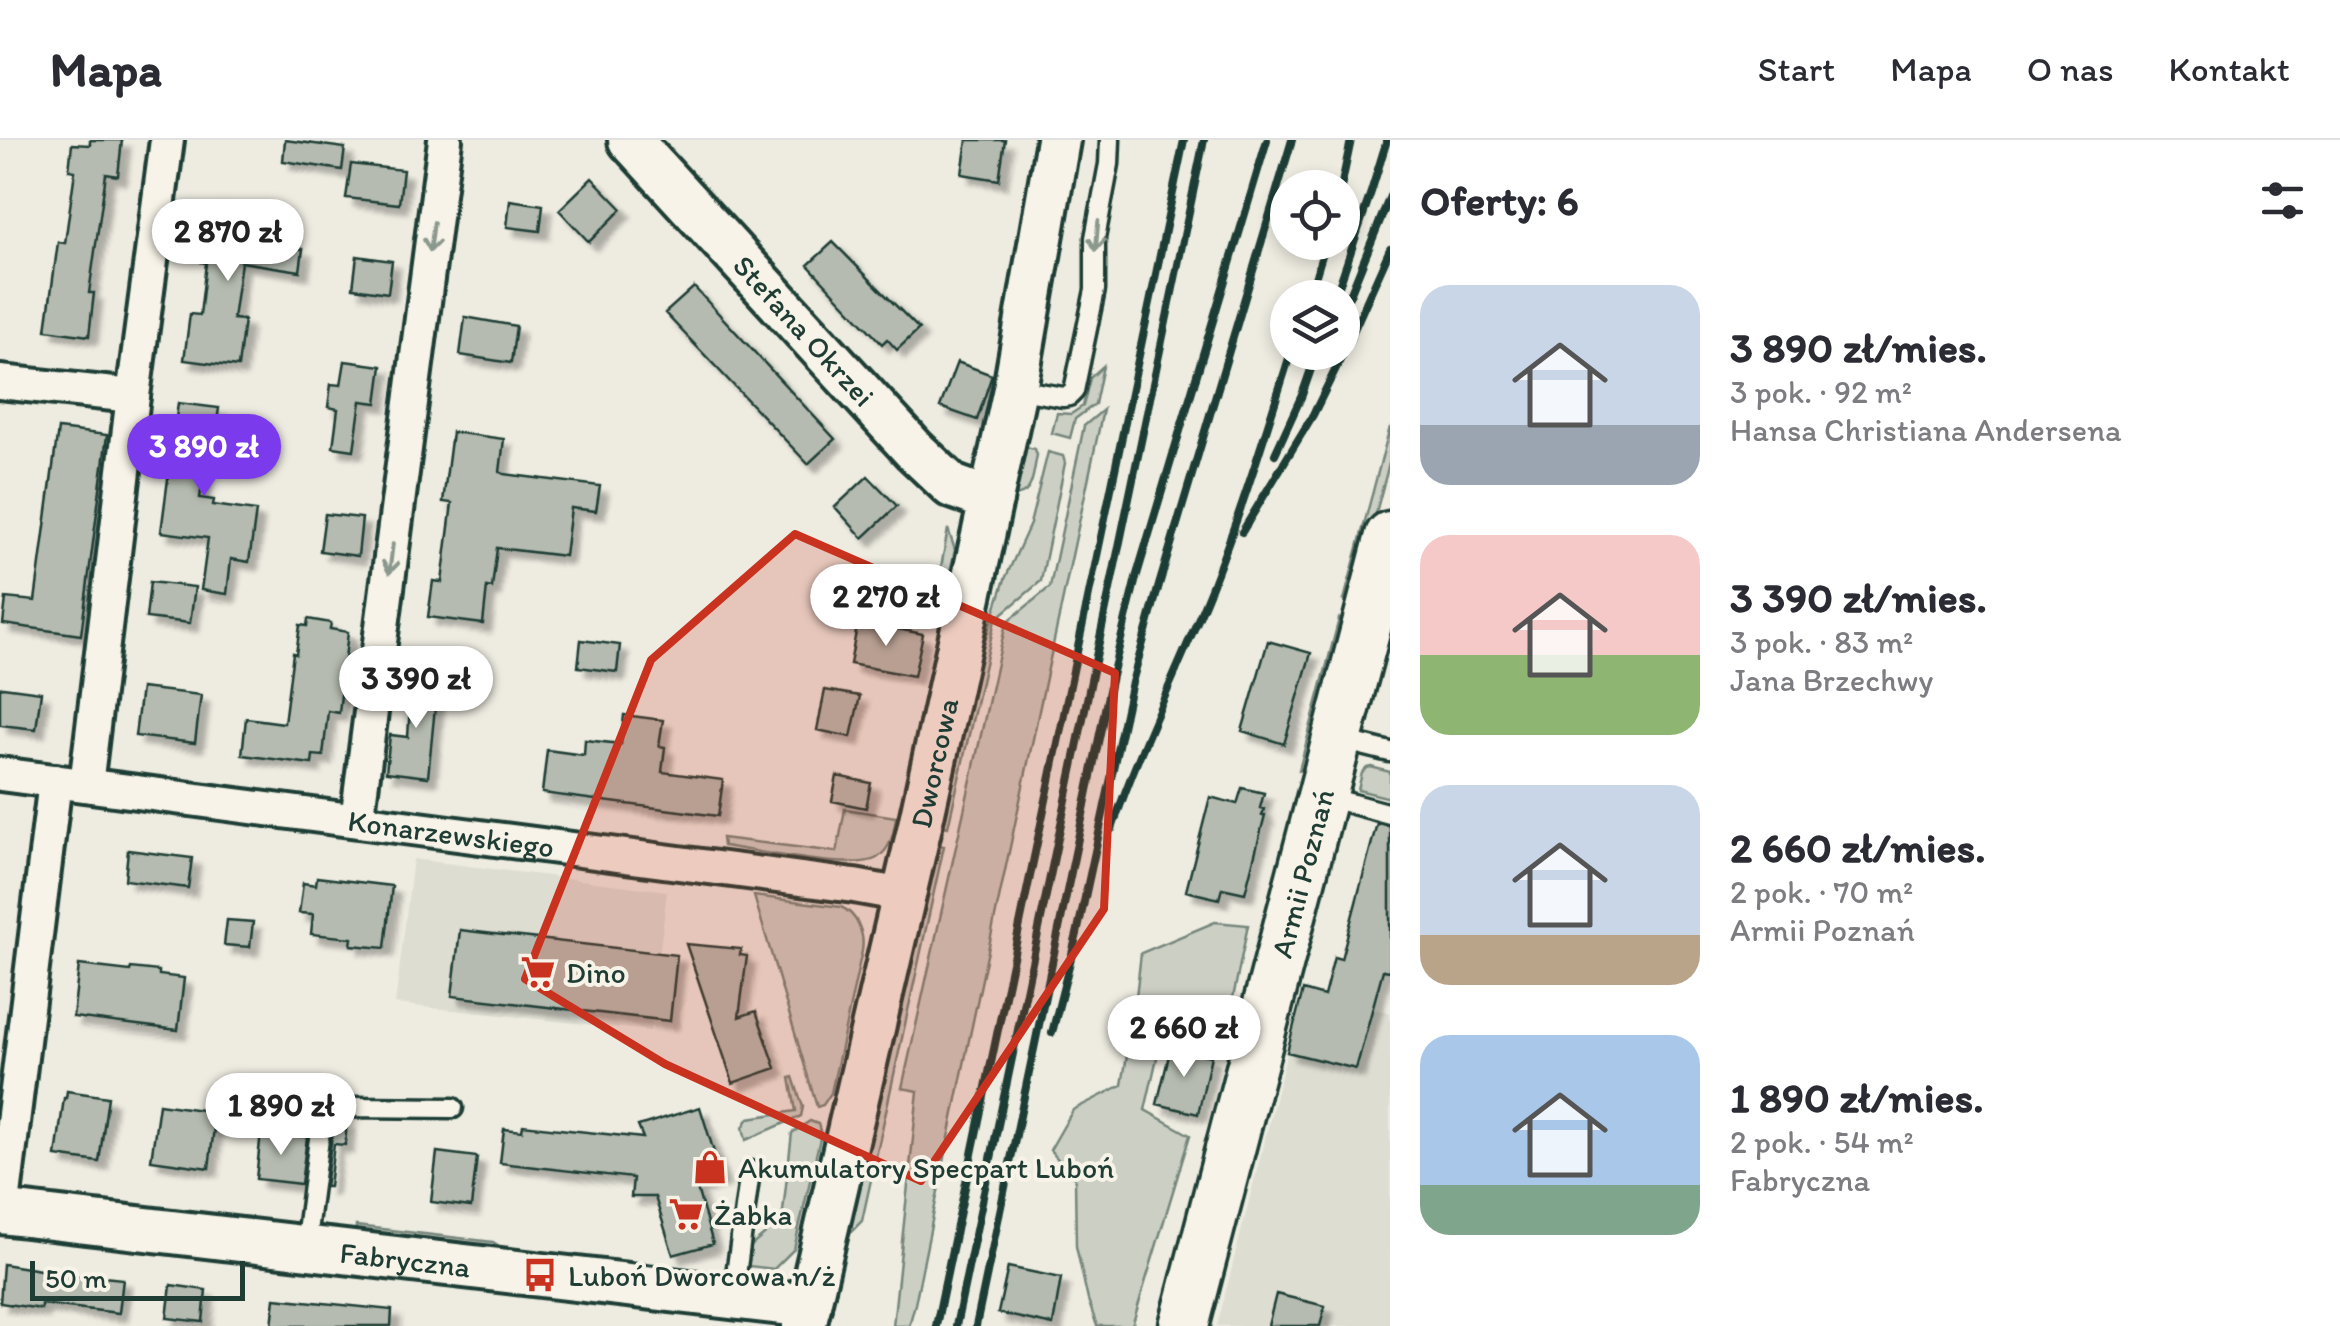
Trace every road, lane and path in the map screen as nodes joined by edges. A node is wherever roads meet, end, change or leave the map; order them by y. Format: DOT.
graph roads {
  1 [pos="167,140"];
  2 [pos="445,140"];
  3 [pos="630,140"];
  4 [pos="1058,140"];
  5 [pos="1110,140"];
  6 [pos="0,382"];
  7 [pos="1015,389"];
  8 [pos="132,396"];
  9 [pos="991,500"];
  10 [pos="1390,536"];
  11 [pos="1337,739"];
  12 [pos="1390,752"];
  13 [pos="0,774"];
  14 [pos="70,783"];
  15 [pos="1322,796"];
  16 [pos="1390,814"];
  17 [pos="357,820"];
  18 [pos="904,895"];
  19 [pos="453,1108"];
  20 [pos="750,1171"];
  21 [pos="1,1212"];
  22 [pos="304,1248"];
  23 [pos="733,1297"];
  24 [pos="806,1316"];
  25 [pos="1184,1326"];
  1 -- 8 [label="street"];
  2 -- 17 [label="street, one-way"];
  3 -- 9 [label="street, Stefana Okrzei"];
  4 -- 7 [label="street, Dworcowa"];
  5 -- 7 [label="lane, one-way"];
  6 -- 8 [label="street"];
  7 -- 9 [label="street, Dworcowa"];
  8 -- 14 [label="street"];
  9 -- 18 [label="street, Dworcowa"];
  10 -- 11 [label="main road, Armii Poznań"];
  11 -- 12 [label="lane"];
  11 -- 15 [label="main road, Armii Poznań"];
  13 -- 14 [label="street, Konarzewskiego"];
  14 -- 17 [label="street, Konarzewskiego"];
  14 -- 21 [label="street"];
  15 -- 16 [label="lane"];
  15 -- 25 [label="main road, Armii Poznań"];
  17 -- 18 [label="street, Konarzewskiego"];
  18 -- 24 [label="street, Dworcowa"];
  19 -- 22 [label="lane"];
  20 -- 23 [label="lane"];
  21 -- 22 [label="street, Fabryczna"];
  22 -- 23 [label="street, Fabryczna"];
  23 -- 24 [label="street, Fabryczna"];
}
